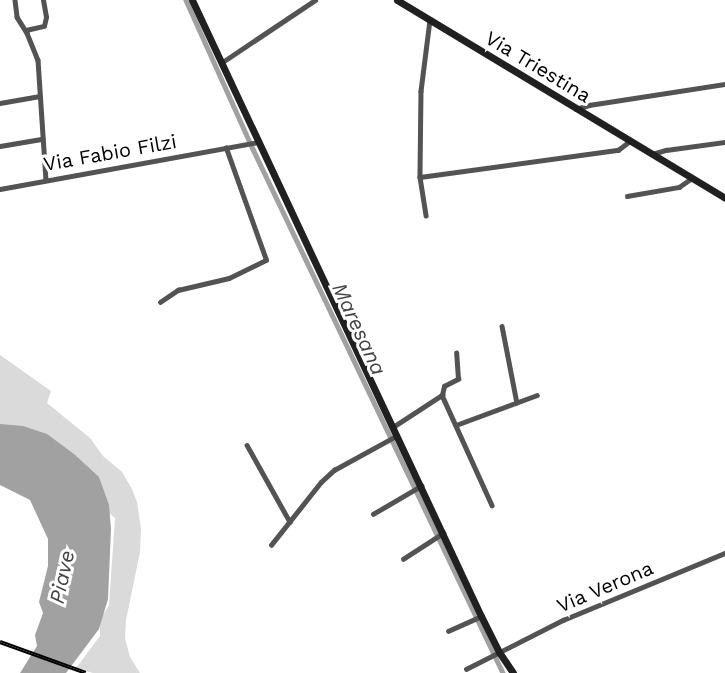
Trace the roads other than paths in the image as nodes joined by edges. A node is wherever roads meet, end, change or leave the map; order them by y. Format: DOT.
graph roads {
  1 [pos="15,0"];
  2 [pos="43,0"];
  3 [pos="192,0"];
  4 [pos="315,0"];
  5 [pos="397,0"];
  6 [pos="430,20"];
  7 [pos="26,30"];
  8 [pos="221,63"];
  9 [pos="725,84"];
  10 [pos="39,96"];
  11 [pos="0,103"];
  12 [pos="576,109"];
  13 [pos="42,139"];
  14 [pos="630,141"];
  15 [pos="257,142"];
  16 [pos="725,142"];
  17 [pos="0,146"];
  18 [pos="226,148"];
  19 [pos="652,154"];
  20 [pos="420,177"];
  21 [pos="692,178"];
  22 [pos="45,180"];
  23 [pos="0,189"];
  24 [pos="627,196"];
  25 [pos="725,198"];
  26 [pos="426,216"];
  27 [pos="160,302"];
  28 [pos="502,326"];
  29 [pos="456,353"];
  30 [pos="442,395"];
  31 [pos="537,395"];
  32 [pos="517,403"];
  33 [pos="456,425"];
  34 [pos="393,427"];
  35 [pos="395,436"];
  36 [pos="247,445"];
  37 [pos="420,487"];
  38 [pos="492,506"];
  39 [pos="373,514"];
  40 [pos="290,522"];
  41 [pos="442,534"];
  42 [pos="271,545"];
  43 [pos="725,553"];
  44 [pos="403,559"];
  45 [pos="480,616"];
  46 [pos="448,631"];
  47 [pos="498,653"];
  48 [pos="466,669"];
  49 [pos="513,673"];
  1 -- 7 [label="street"];
  2 -- 7 [label="street"];
  3 -- 8 [label="street"];
  4 -- 8 [label="street"];
  5 -- 6 [label="street, Via Triestina"];
  6 -- 12 [label="street, Via Triestina"];
  6 -- 20 [label="street"];
  7 -- 10 [label="street"];
  8 -- 15 [label="street"];
  9 -- 12 [label="street"];
  10 -- 11 [label="street"];
  10 -- 13 [label="street"];
  12 -- 14 [label="street, Via Triestina"];
  13 -- 17 [label="street"];
  13 -- 22 [label="street"];
  14 -- 19 [label="street, Via Triestina"];
  14 -- 20 [label="street"];
  15 -- 18 [label="street, Via Fabio Filzi"];
  15 -- 34 [label="street"];
  16 -- 19 [label="street"];
  18 -- 22 [label="street, Via Fabio Filzi"];
  18 -- 27 [label="street"];
  19 -- 21 [label="street, Via Triestina"];
  20 -- 26 [label="street"];
  21 -- 24 [label="street"];
  21 -- 25 [label="street, Via Triestina"];
  22 -- 23 [label="street, Via Fabio Filzi"];
  28 -- 32 [label="street"];
  29 -- 30 [label="street"];
  30 -- 33 [label="street"];
  30 -- 34 [label="street"];
  31 -- 32 [label="street"];
  32 -- 33 [label="street"];
  33 -- 38 [label="street"];
  34 -- 35 [label="street"];
  35 -- 37 [label="street"];
  35 -- 40 [label="street"];
  36 -- 40 [label="street"];
  37 -- 39 [label="street"];
  37 -- 41 [label="street"];
  40 -- 42 [label="street"];
  41 -- 44 [label="street"];
  41 -- 45 [label="street"];
  43 -- 47 [label="street, Via Verona"];
  45 -- 46 [label="street"];
  45 -- 47 [label="street"];
  47 -- 48 [label="street, Via Verona"];
  47 -- 49 [label="street"];
}
